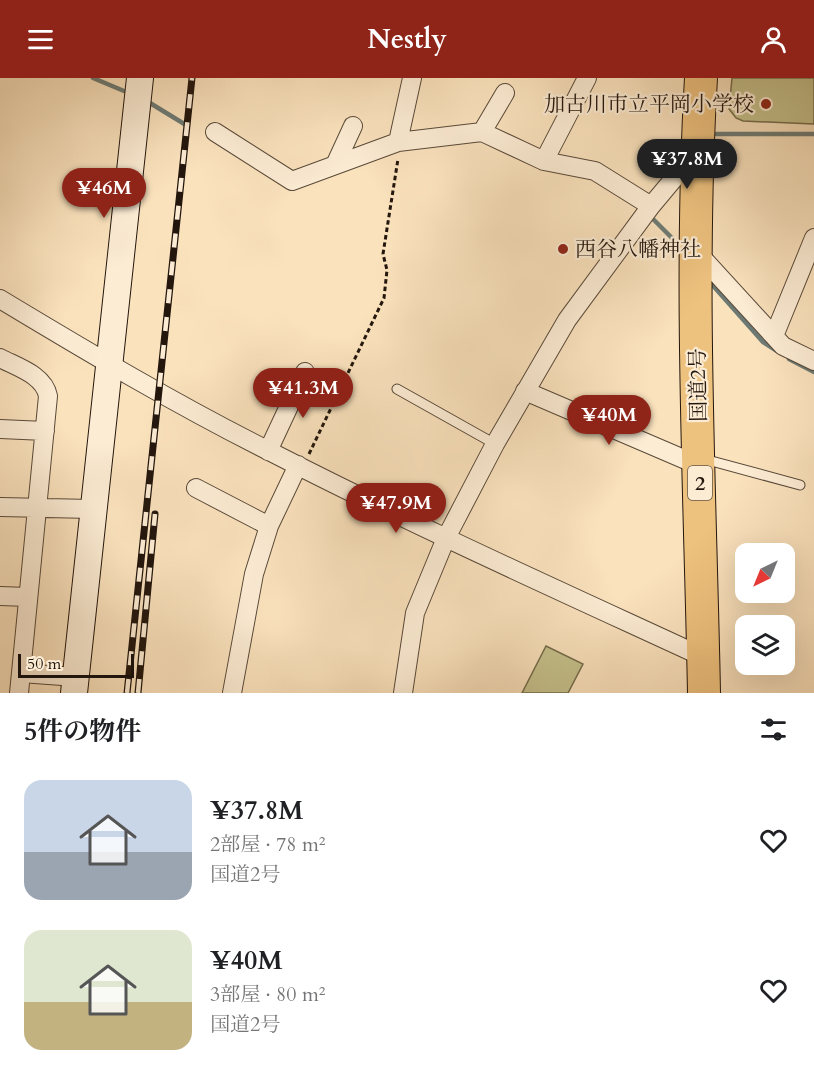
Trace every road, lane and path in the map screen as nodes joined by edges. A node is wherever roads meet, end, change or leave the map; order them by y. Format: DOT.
graph roads {
  1 [pos="140,78"];
  2 [pos="412,78"];
  3 [pos="587,78"];
  4 [pos="700,78"];
  5 [pos="505,93"];
  6 [pos="353,126"];
  7 [pos="215,132"];
  8 [pos="482,132"];
  9 [pos="398,142"];
  10 [pos="696,151"];
  11 [pos="544,161"];
  12 [pos="335,165"];
  13 [pos="648,211"];
  14 [pos="814,238"];
  15 [pos="696,261"];
  16 [pos="0,299"];
  17 [pos="774,336"];
  18 [pos="0,358"];
  19 [pos="814,361"];
  20 [pos="111,365"];
  21 [pos="305,372"];
  22 [pos="397,389"];
  23 [pos="525,390"];
  24 [pos="0,429"];
  25 [pos="45,431"];
  26 [pos="495,444"];
  27 [pos="268,451"];
  28 [pos="700,458"];
  29 [pos="300,467"];
  30 [pos="800,485"];
  31 [pos="196,488"];
  32 [pos="0,507"];
  33 [pos="38,507"];
  34 [pos="92,509"];
  35 [pos="269,526"];
  36 [pos="446,538"];
  37 [pos="0,596"];
  38 [pos="28,597"];
  39 [pos="704,657"];
  40 [pos="21,673"];
  41 [pos="75,685"];
  42 [pos="19,693"];
  43 [pos="232,693"];
  44 [pos="403,693"];
  45 [pos="704,693"];
  1 -- 20 [label="street"];
  2 -- 9 [label="street"];
  3 -- 11 [label="street"];
  4 -- 10 [label="highway, 国道2号 / 2"];
  5 -- 8 [label="street"];
  6 -- 12 [label="street"];
  7 -- 12 [label="street"];
  8 -- 9 [label="street"];
  8 -- 11 [label="street"];
  9 -- 12 [label="street"];
  9 -- 29 [label="path"];
  10 -- 13 [label="street"];
  10 -- 15 [label="highway, 国道2号 / 2"];
  11 -- 13 [label="street"];
  13 -- 23 [label="street"];
  14 -- 17 [label="street"];
  15 -- 17 [label="street"];
  15 -- 28 [label="highway, 国道2号 / 2"];
  16 -- 20 [label="street"];
  17 -- 19 [label="street"];
  18 -- 25 [label="street"];
  20 -- 27 [label="street"];
  20 -- 34 [label="street"];
  21 -- 27 [label="street"];
  22 -- 26 [label="lane"];
  23 -- 26 [label="street"];
  23 -- 28 [label="street"];
  24 -- 25 [label="street"];
  25 -- 33 [label="street"];
  26 -- 36 [label="street"];
  27 -- 29 [label="street"];
  28 -- 30 [label="lane"];
  28 -- 39 [label="highway, 国道2号 / 2"];
  29 -- 35 [label="street"];
  29 -- 36 [label="street"];
  31 -- 35 [label="street"];
  32 -- 33 [label="street"];
  33 -- 34 [label="street"];
  33 -- 38 [label="street"];
  34 -- 41 [label="street"];
  35 -- 43 [label="street"];
  36 -- 39 [label="street"];
  36 -- 44 [label="street"];
  37 -- 38 [label="street"];
  38 -- 40 [label="street"];
  39 -- 45 [label="highway, 国道2号 / 2"];
  40 -- 41 [label="street"];
  40 -- 42 [label="street"];
}
